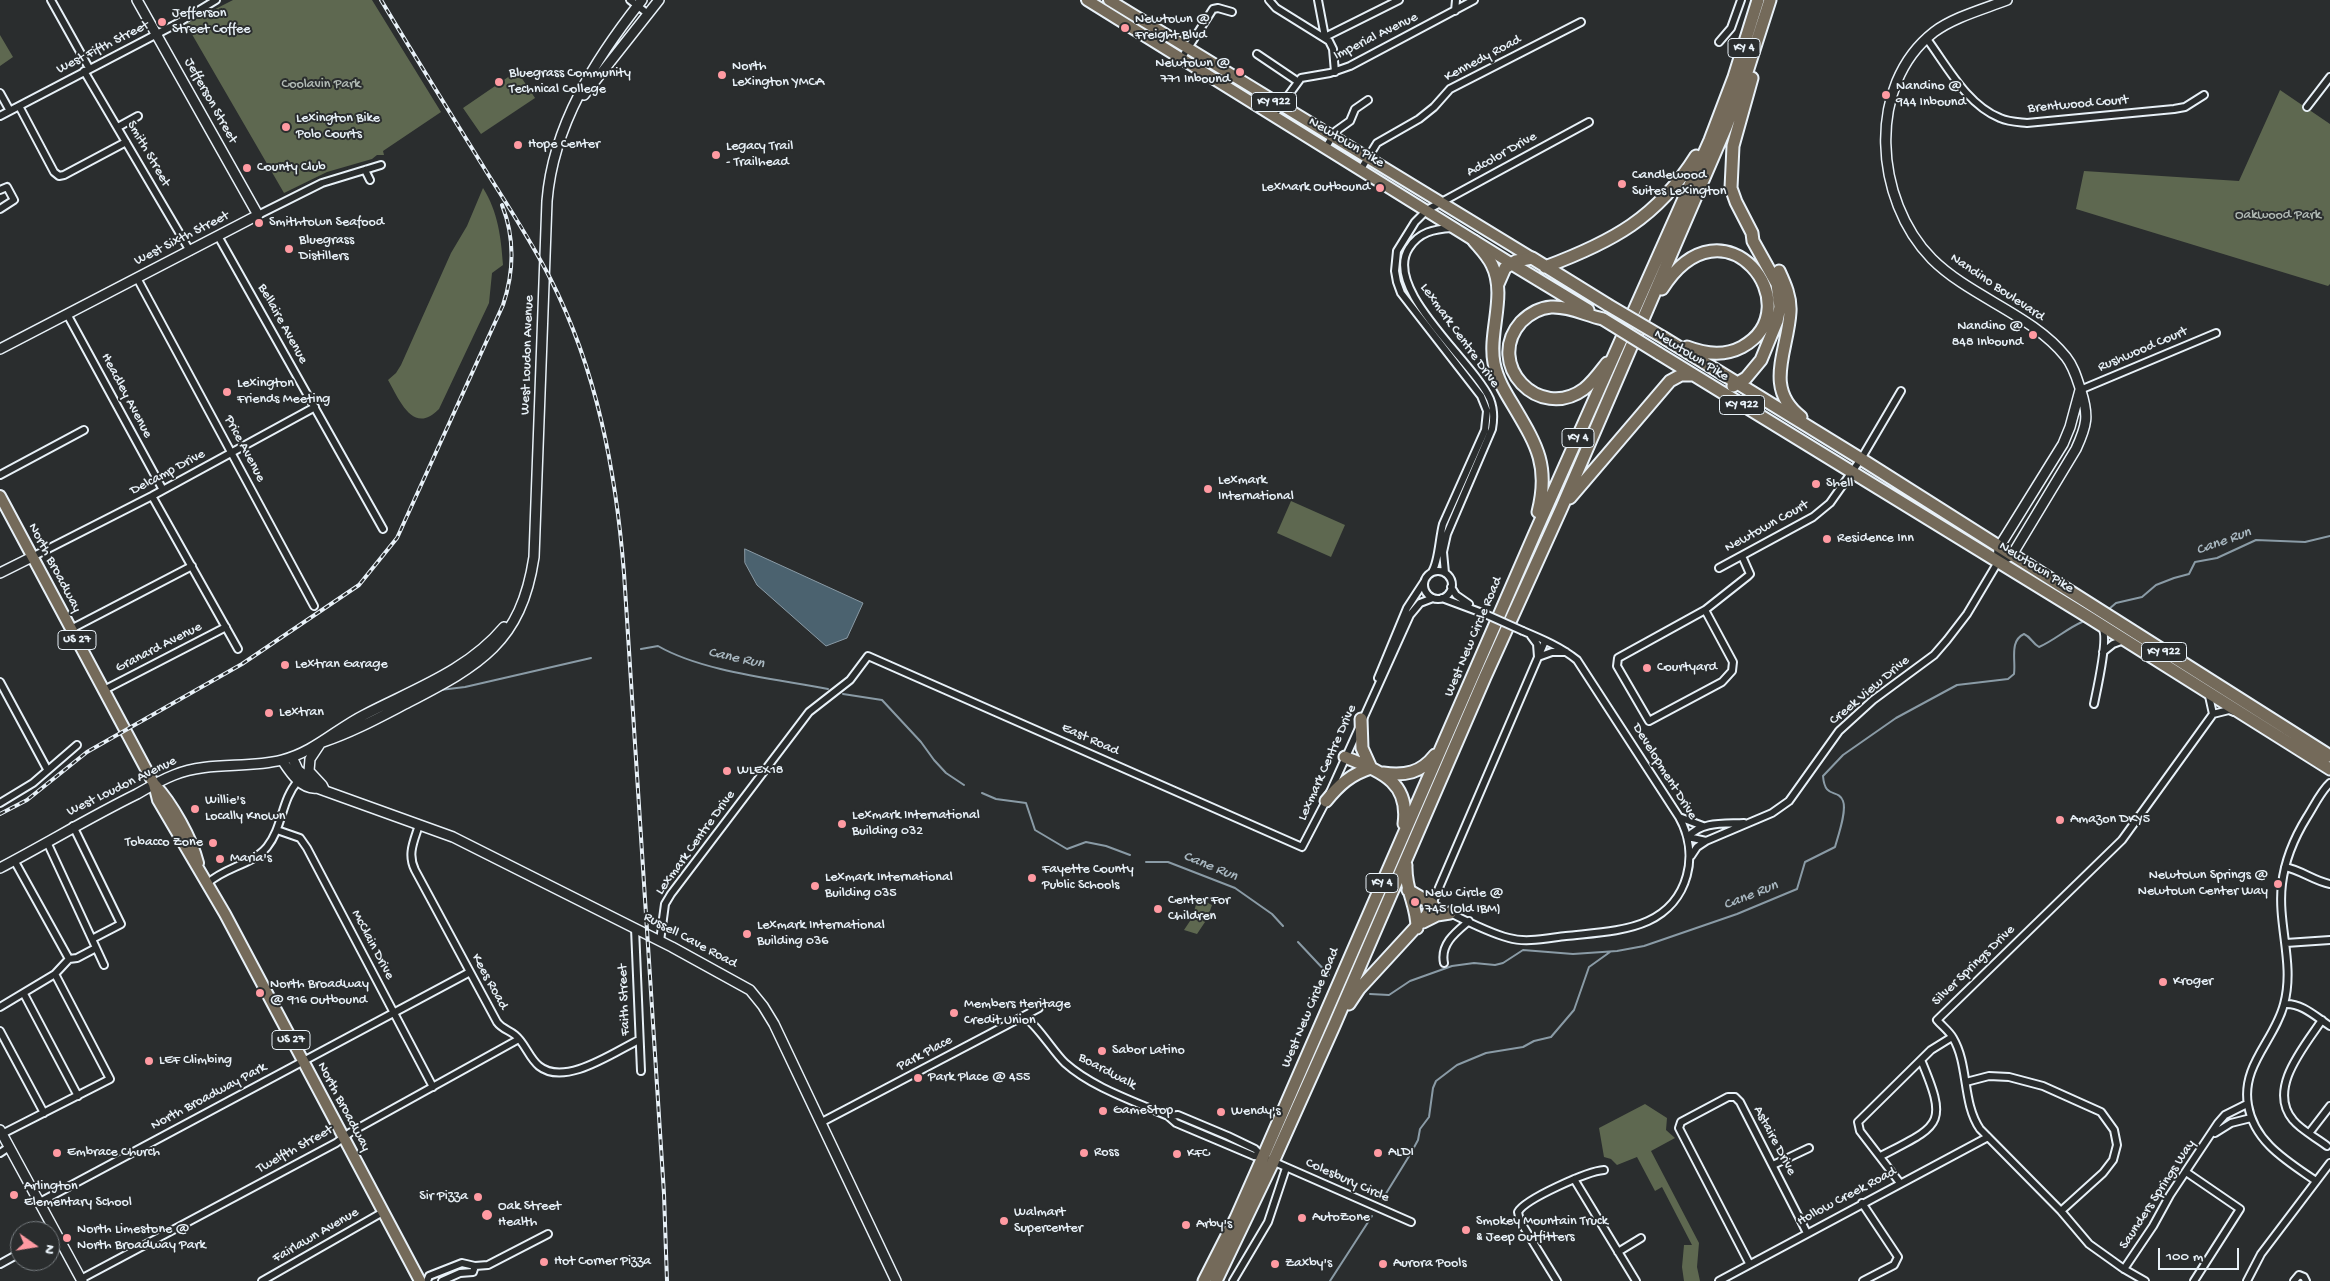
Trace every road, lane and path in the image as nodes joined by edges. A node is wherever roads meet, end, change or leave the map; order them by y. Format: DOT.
graph roads {
  1 [pos="51,0"];
  2 [pos="137,0"];
  3 [pos="216,0"];
  4 [pos="630,0"];
  5 [pos="659,0"];
  6 [pos="1087,0"];
  7 [pos="1269,0"];
  8 [pos="1318,0"];
  9 [pos="1399,0"];
  10 [pos="1456,0"];
  11 [pos="1474,0"];
  12 [pos="1741,0"];
  13 [pos="1758,0"];
  14 [pos="1770,0"];
  15 [pos="2007,0"];
  16 [pos="1112,2"];
  17 [pos="640,3"];
  18 [pos="1456,11"];
  19 [pos="1232,12"];
  20 [pos="648,14"];
  21 [pos="1109,14"];
  22 [pos="1581,22"];
  23 [pos="1764,23"];
  24 [pos="157,34"];
  25 [pos="1168,37"];
  26 [pos="1325,37"];
  27 [pos="1927,39"];
  28 [pos="1719,42"];
  29 [pos="1162,47"];
  30 [pos="1187,49"];
  31 [pos="1257,54"];
  32 [pos="1181,59"];
  33 [pos="87,69"];
  34 [pos="1335,72"];
  35 [pos="2330,77"];
  36 [pos="1297,81"];
  37 [pos="0,93"];
  38 [pos="2204,95"];
  39 [pos="1368,100"];
  40 [pos="1280,105"];
  41 [pos="19,106"];
  42 [pos="2307,107"];
  43 [pos="573,108"];
  44 [pos="10,111"];
  45 [pos="1274,115"];
  46 [pos="0,116"];
  47 [pos="138,116"];
  48 [pos="1719,118"];
  49 [pos="1589,122"];
  50 [pos="118,127"];
  51 [pos="1332,138"];
  52 [pos="126,142"];
  53 [pos="1326,147"];
  54 [pos="1367,158"];
  55 [pos="381,165"];
  56 [pos="1361,169"];
  57 [pos="365,170"];
  58 [pos="370,180"];
  59 [pos="0,190"];
  60 [pos="1440,203"];
  61 [pos="0,209"];
  62 [pos="1426,210"];
  63 [pos="258,215"];
  64 [pos="1455,228"];
  65 [pos="1752,233"];
  66 [pos="218,236"];
  67 [pos="1474,240"];
  68 [pos="190,250"];
  69 [pos="1532,258"];
  70 [pos="1512,264"];
  71 [pos="1545,267"];
  72 [pos="137,278"];
  73 [pos="1497,286"];
  74 [pos="67,314"];
  75 [pos="1602,319"];
  76 [pos="1642,320"];
  77 [pos="2216,332"];
  78 [pos="1664,338"];
  79 [pos="1621,343"];
  80 [pos="0,349"];
  81 [pos="1693,375"];
  82 [pos="1738,384"];
  83 [pos="1716,390"];
  84 [pos="2080,390"];
  85 [pos="1901,391"];
  86 [pos="315,408"];
  87 [pos="84,430"];
  88 [pos="1835,444"];
  89 [pos="232,453"];
  90 [pos="1861,459"];
  91 [pos="1852,473"];
  92 [pos="0,475"];
  93 [pos="163,490"];
  94 [pos="0,496"];
  95 [pos="152,496"];
  96 [pos="1562,507"];
  97 [pos="383,529"];
  98 [pos="1535,533"];
  99 [pos="1999,547"];
  100 [pos="2012,555"];
  101 [pos="1742,556"];
  102 [pos="32,557"];
  103 [pos="1998,562"];
  104 [pos="192,566"];
  105 [pos="1719,568"];
  106 [pos="1432,572"];
  107 [pos="0,573"];
  108 [pos="1445,573"];
  109 [pos="1424,582"];
  110 [pos="1451,587"];
  111 [pos="1433,598"];
  112 [pos="1442,598"];
  113 [pos="314,606"];
  114 [pos="1705,610"];
  115 [pos="1486,614"];
  116 [pos="2100,624"];
  117 [pos="226,627"];
  118 [pos="71,629"];
  119 [pos="1523,631"];
  120 [pos="2124,640"];
  121 [pos="1545,641"];
  122 [pos="238,649"];
  123 [pos="1567,652"];
  124 [pos="2104,652"];
  125 [pos="868,656"];
  126 [pos="1538,657"];
  127 [pos="0,682"];
  128 [pos="1376,688"];
  129 [pos="104,690"];
  130 [pos="2204,690"];
  131 [pos="2094,704"];
  132 [pos="2213,714"];
  133 [pos="2244,715"];
  134 [pos="1361,719"];
  135 [pos="2278,724"];
  136 [pos="321,743"];
  137 [pos="1444,743"];
  138 [pos="76,745"];
  139 [pos="292,757"];
  140 [pos="1345,757"];
  141 [pos="282,760"];
  142 [pos="2329,764"];
  143 [pos="46,769"];
  144 [pos="1376,771"];
  145 [pos="1406,775"];
  146 [pos="298,780"];
  147 [pos="2329,783"];
  148 [pos="154,784"];
  149 [pos="321,790"];
  150 [pos="1399,790"];
  151 [pos="1326,801"];
  152 [pos="0,803"];
  153 [pos="1679,817"];
  154 [pos="1744,823"];
  155 [pos="419,825"];
  156 [pos="73,826"];
  157 [pos="1703,826"];
  158 [pos="277,830"];
  159 [pos="1688,837"];
  160 [pos="1402,838"];
  161 [pos="1706,841"];
  162 [pos="47,842"];
  163 [pos="1302,848"];
  164 [pos="1691,856"];
  165 [pos="1406,858"];
  166 [pos="14,860"];
  167 [pos="2285,867"];
  168 [pos="0,868"];
  169 [pos="208,883"];
  170 [pos="2330,884"];
  171 [pos="1408,890"];
  172 [pos="1432,904"];
  173 [pos="1450,913"];
  174 [pos="1469,921"];
  175 [pos="1420,925"];
  176 [pos="635,928"];
  177 [pos="92,939"];
  178 [pos="2330,940"];
  179 [pos="660,941"];
  180 [pos="2286,943"];
  181 [pos="96,948"];
  182 [pos="70,959"];
  183 [pos="1444,963"];
  184 [pos="104,965"];
  185 [pos="470,972"];
  186 [pos="55,974"];
  187 [pos="24,994"];
  188 [pos="2284,1004"];
  189 [pos="0,1007"];
  190 [pos="1040,1008"];
  191 [pos="394,1012"];
  192 [pos="1024,1018"];
  193 [pos="2322,1020"];
  194 [pos="1334,1026"];
  195 [pos="2330,1026"];
  196 [pos="0,1031"];
  197 [pos="1952,1038"];
  198 [pos="519,1039"];
  199 [pos="639,1040"];
  200 [pos="1921,1060"];
  201 [pos="303,1062"];
  202 [pos="641,1071"];
  203 [pos="1966,1082"];
  204 [pos="433,1087"];
  205 [pos="78,1096"];
  206 [pos="2248,1104"];
  207 [pos="2330,1106"];
  208 [pos="44,1113"];
  209 [pos="2251,1118"];
  210 [pos="822,1122"];
  211 [pos="1,1132"];
  212 [pos="2310,1132"];
  213 [pos="2212,1135"];
  214 [pos="343,1137"];
  215 [pos="1988,1137"];
  216 [pos="2327,1146"];
  217 [pos="9,1147"];
  218 [pos="1809,1148"];
  219 [pos="0,1152"];
  220 [pos="1880,1156"];
  221 [pos="1268,1160"];
  222 [pos="2330,1163"];
  223 [pos="1773,1165"];
  224 [pos="1286,1168"];
  225 [pos="1604,1170"];
  226 [pos="2186,1172"];
  227 [pos="1574,1179"];
  228 [pos="2316,1181"];
  229 [pos="1900,1183"];
  230 [pos="40,1202"];
  231 [pos="1862,1203"];
  232 [pos="383,1212"];
  233 [pos="2061,1212"];
  234 [pos="47,1221"];
  235 [pos="1412,1222"];
  236 [pos="1807,1233"];
  237 [pos="548,1234"];
  238 [pos="1641,1238"];
  239 [pos="60,1246"];
  240 [pos="1618,1252"];
  241 [pos="1749,1263"];
  242 [pos="476,1266"];
  243 [pos="2124,1269"];
  244 [pos="81,1280"];
  245 [pos="262,1281"];
  246 [pos="420,1281"];
  247 [pos="427,1281"];
  248 [pos="442,1281"];
  249 [pos="896,1281"];
  250 [pos="1204,1281"];
  251 [pos="1216,1281"];
  252 [pos="1234,1281"];
  253 [pos="1557,1281"];
  254 [pos="1636,1281"];
  255 [pos="1718,1281"];
  256 [pos="1863,1281"];
  257 [pos="2145,1281"];
  258 [pos="2194,1281"];
  259 [pos="2247,1281"];
  260 [pos="2294,1281"];
  261 [pos="2306,1281"];
  1 -- 33 [label="street, Smith Street"];
  2 -- 24 [label="street, Jefferson Street"];
  3 -- 24 [label="street, West Fifth Street"];
  4 -- 17 [label="street"];
  5 -- 20 [label="street, West Loudon Avenue"];
  6 -- 21 [label="main road, Newtown Pike / KY 922"];
  7 -- 26 [label="street"];
  8 -- 26 [label="street"];
  9 -- 26 [label="street"];
  10 -- 18 [label="street"];
  11 -- 18 [label="street, Imperial Avenue"];
  12 -- 28 [label="street"];
  13 -- 48 [label="highway, West New Circle Road / KY 4"];
  14 -- 23 [label="highway, West New Circle Road / KY 4"];
  15 -- 27 [label="street, Nandino Boulevard"];
  16 -- 21 [label="main road"];
  16 -- 25 [label="main road, Newtown Pike / KY 922"];
  17 -- 20 [label="street"];
  17 -- 43 [label="street, West Loudon Avenue"];
  18 -- 34 [label="street, Imperial Avenue"];
  19 -- 30 [label="street"];
  20 -- 43 [label="street, West Loudon Avenue"];
  21 -- 29 [label="main road, Newtown Pike / KY 922"];
  22 -- 54 [label="street, Kennedy Road"];
  23 -- 65 [label="highway"];
  23 -- 76 [label="highway, West New Circle Road / KY 4"];
  24 -- 33 [label="street, West Fifth Street"];
  24 -- 63 [label="street, Jefferson Street"];
  25 -- 29 [label="main road"];
  25 -- 30 [label="main road, Newtown Pike / KY 922"];
  26 -- 34 [label="street"];
  27 -- 38 [label="street, Brentwood Court"];
  27 -- 84 [label="street, Nandino Boulevard"];
  29 -- 32 [label="main road, Newtown Pike / KY 922"];
  30 -- 32 [label="street"];
  30 -- 40 [label="main road, Newtown Pike / KY 922"];
  31 -- 36 [label="street"];
  32 -- 45 [label="main road, Newtown Pike / KY 922"];
  33 -- 41 [label="street, West Fifth Street"];
  33 -- 50 [label="street, Smith Street"];
  34 -- 36 [label="street, Imperial Avenue"];
  35 -- 42 [label="street"];
  36 -- 40 [label="street"];
  37 -- 44 [label="street"];
  39 -- 51 [label="street"];
  40 -- 45 [label="street"];
  40 -- 51 [label="main road, Newtown Pike / KY 922"];
  41 -- 44 [label="street, West Fifth Street"];
  41 -- 52 [label="street"];
  43 -- 136 [label="street, West Loudon Avenue"];
  44 -- 46 [label="street, West Fifth Street"];
  45 -- 53 [label="main road, Newtown Pike / KY 922"];
  47 -- 50 [label="street"];
  48 -- 71 [label="highway"];
  48 -- 79 [label="highway, West New Circle Road / KY 4"];
  49 -- 60 [label="street, Adcolor Drive"];
  50 -- 52 [label="street, Smith Street"];
  51 -- 53 [label="street"];
  51 -- 54 [label="main road, Newtown Pike / KY 922"];
  52 -- 68 [label="street, Smith Street"];
  53 -- 56 [label="main road, Newtown Pike / KY 922"];
  54 -- 56 [label="street, Kennedy Road"];
  54 -- 60 [label="main road, Newtown Pike / KY 922"];
  55 -- 57 [label="street, West Sixth Street"];
  56 -- 62 [label="main road, Newtown Pike / KY 922"];
  57 -- 58 [label="street"];
  57 -- 63 [label="street, West Sixth Street"];
  59 -- 61 [label="street"];
  60 -- 62 [label="street, Adcolor Drive"];
  60 -- 69 [label="main road, Newtown Pike / KY 922"];
  62 -- 64 [label="main road, Newtown Pike / KY 922"];
  62 -- 106 [label="street, Lexmark Centre Drive"];
  63 -- 66 [label="street, West Sixth Street"];
  64 -- 67 [label="main road, Newtown Pike / KY 922"];
  64 -- 108 [label="street, Lexmark Centre Drive"];
  65 -- 82 [label="highway"];
  65 -- 88 [label="highway"];
  66 -- 68 [label="street, West Sixth Street"];
  66 -- 86 [label="street, Bellaire Avenue"];
  67 -- 70 [label="main road, Newtown Pike / KY 922"];
  67 -- 73 [label="highway"];
  68 -- 72 [label="street, West Sixth Street"];
  69 -- 70 [label="highway"];
  69 -- 71 [label="highway, Newtown Pike / KY 922"];
  70 -- 73 [label="highway"];
  70 -- 75 [label="highway, Newtown Pike / KY 922"];
  71 -- 78 [label="highway, Newtown Pike / KY 922, bridge"];
  72 -- 74 [label="street, West Sixth Street"];
  72 -- 89 [label="street, Price Avenue"];
  73 -- 98 [label="highway"];
  74 -- 80 [label="street, West Sixth Street"];
  74 -- 93 [label="street, Headley Avenue"];
  75 -- 79 [label="highway"];
  75 -- 81 [label="highway, Newtown Pike / KY 922, bridge"];
  76 -- 78 [label="highway"];
  76 -- 96 [label="highway, West New Circle Road / KY 4"];
  77 -- 84 [label="street, Rushwood Court"];
  78 -- 82 [label="highway, Newtown Pike / KY 922"];
  79 -- 98 [label="highway, West New Circle Road / KY 4"];
  81 -- 83 [label="highway, Newtown Pike / KY 922"];
  81 -- 96 [label="highway"];
  82 -- 83 [label="highway"];
  82 -- 88 [label="highway, Newtown Pike / KY 922"];
  83 -- 91 [label="highway, Newtown Pike / KY 922"];
  84 -- 99 [label="street"];
  84 -- 100 [label="street, Nandino Boulevard"];
  85 -- 90 [label="street, Newtown Court"];
  86 -- 89 [label="street, Delcamp Drive"];
  86 -- 97 [label="street, Bellaire Avenue"];
  87 -- 92 [label="street"];
  88 -- 90 [label="highway, Newtown Pike / KY 922"];
  89 -- 93 [label="street, Delcamp Drive"];
  89 -- 113 [label="street, Price Avenue"];
  90 -- 91 [label="street, Newtown Court"];
  90 -- 99 [label="highway, Newtown Pike / KY 922"];
  91 -- 101 [label="street, Newtown Court"];
  91 -- 103 [label="highway, Newtown Pike / KY 922"];
  93 -- 95 [label="street, Delcamp Drive"];
  94 -- 102 [label="main road, North Broadway / US 27"];
  95 -- 102 [label="street, Delcamp Drive"];
  95 -- 104 [label="street"];
  96 -- 165 [label="highway, West New Circle Road / KY 4"];
  98 -- 137 [label="highway, West New Circle Road / KY 4"];
  99 -- 100 [label="highway, Newtown Pike / KY 922"];
  99 -- 103 [label="street"];
  100 -- 103 [label="street"];
  100 -- 135 [label="highway, Newtown Pike / KY 922"];
  101 -- 105 [label="street, Newtown Court"];
  101 -- 114 [label="street"];
  102 -- 107 [label="street"];
  102 -- 118 [label="main road, North Broadway / US 27"];
  103 -- 116 [label="highway, Newtown Pike / KY 922"];
  103 -- 154 [label="street, Creek View Drive"];
  104 -- 117 [label="street"];
  104 -- 118 [label="street"];
  106 -- 108 [label="street"];
  106 -- 109 [label="street"];
  108 -- 110 [label="street"];
  109 -- 111 [label="street"];
  109 -- 128 [label="street, Lexmark Centre Drive"];
  110 -- 112 [label="street"];
  110 -- 115 [label="street, Development Drive"];
  111 -- 112 [label="street"];
  111 -- 128 [label="street, Lexmark Centre Drive"];
  112 -- 115 [label="street, Development Drive"];
  114 -- 114 [label="street"];
  115 -- 119 [label="street, Development Drive, bridge"];
  116 -- 120 [label="highway, Newtown Pike / KY 922"];
  116 -- 124 [label="street"];
  117 -- 122 [label="street"];
  117 -- 129 [label="street, Granard Avenue"];
  118 -- 129 [label="main road, North Broadway / US 27"];
  119 -- 121 [label="street, Development Drive"];
  119 -- 126 [label="street"];
  120 -- 124 [label="street"];
  120 -- 130 [label="highway, Newtown Pike / KY 922"];
  121 -- 123 [label="street, Development Drive"];
  121 -- 126 [label="street"];
  123 -- 126 [label="street"];
  123 -- 153 [label="street, Development Drive"];
  124 -- 131 [label="street"];
  125 -- 163 [label="street, East Road"];
  125 -- 179 [label="street, Lexmark Centre Drive"];
  126 -- 172 [label="street"];
  127 -- 143 [label="street"];
  128 -- 134 [label="street, Lexmark Centre Drive"];
  129 -- 148 [label="main road, North Broadway / US 27"];
  130 -- 132 [label="street"];
  130 -- 133 [label="highway, Newtown Pike / KY 922"];
  132 -- 133 [label="street"];
  132 -- 197 [label="street, Silver Springs Drive"];
  133 -- 135 [label="highway"];
  133 -- 142 [label="highway, Newtown Pike / KY 922"];
  134 -- 140 [label="street, Lexmark Centre Drive"];
  134 -- 144 [label="highway"];
  135 -- 142 [label="highway, Newtown Pike / KY 922"];
  136 -- 139 [label="street, West Loudon Avenue"];
  136 -- 149 [label="street"];
  137 -- 145 [label="highway"];
  137 -- 160 [label="highway, West New Circle Road / KY 4"];
  138 -- 143 [label="street"];
  139 -- 141 [label="street, West Loudon Avenue"];
  139 -- 149 [label="street, Russell Cave Road"];
  140 -- 144 [label="highway"];
  140 -- 151 [label="street, Lexmark Centre Drive"];
  141 -- 146 [label="street, Russell Cave Road"];
  141 -- 148 [label="street, West Loudon Avenue"];
  142 -- 147 [label="street"];
  143 -- 152 [label="street"];
  144 -- 145 [label="highway"];
  144 -- 150 [label="highway"];
  144 -- 151 [label="highway"];
  145 -- 150 [label="highway"];
  146 -- 149 [label="street, Russell Cave Road"];
  146 -- 158 [label="street"];
  147 -- 167 [label="street"];
  148 -- 156 [label="street, West Loudon Avenue"];
  148 -- 169 [label="main road, North Broadway / US 27"];
  149 -- 155 [label="street, Russell Cave Road"];
  150 -- 160 [label="highway"];
  151 -- 163 [label="street, Lexmark Centre Drive"];
  153 -- 157 [label="street, Creek View Drive"];
  153 -- 159 [label="street, Development Drive"];
  154 -- 157 [label="street, Creek View Drive"];
  154 -- 161 [label="street, Creek View Drive"];
  155 -- 176 [label="street, Russell Cave Road"];
  155 -- 185 [label="street, Kees Road"];
  156 -- 162 [label="street, West Loudon Avenue"];
  156 -- 177 [label="street"];
  157 -- 159 [label="street"];
  158 -- 169 [label="street"];
  158 -- 191 [label="street, McClain Drive"];
  159 -- 161 [label="street"];
  159 -- 164 [label="street, Development Drive"];
  160 -- 221 [label="highway, West New Circle Road / KY 4"];
  161 -- 164 [label="street, Creek View Drive"];
  162 -- 166 [label="street, West Loudon Avenue"];
  162 -- 177 [label="street"];
  164 -- 174 [label="street, Development Drive"];
  165 -- 171 [label="highway"];
  165 -- 194 [label="highway, West New Circle Road / KY 4"];
  166 -- 168 [label="street, West Loudon Avenue"];
  166 -- 182 [label="street"];
  167 -- 170 [label="street"];
  167 -- 180 [label="street"];
  169 -- 201 [label="main road, North Broadway / US 27"];
  171 -- 172 [label="highway"];
  171 -- 175 [label="highway"];
  172 -- 173 [label="street, Development Drive"];
  172 -- 175 [label="highway"];
  173 -- 174 [label="street, Development Drive"];
  173 -- 175 [label="highway"];
  174 -- 183 [label="street"];
  175 -- 194 [label="highway"];
  176 -- 179 [label="street, Russell Cave Road"];
  176 -- 199 [label="street, Faith Street"];
  177 -- 181 [label="street"];
  178 -- 180 [label="street"];
  179 -- 210 [label="street, Russell Cave Road"];
  180 -- 188 [label="street"];
  181 -- 182 [label="street"];
  181 -- 184 [label="street"];
  182 -- 186 [label="street"];
  185 -- 191 [label="street, North Broadway Park"];
  185 -- 198 [label="street, Kees Road"];
  186 -- 187 [label="street"];
  186 -- 205 [label="street"];
  187 -- 189 [label="street"];
  187 -- 205 [label="street"];
  188 -- 193 [label="street"];
  188 -- 206 [label="street"];
  190 -- 192 [label="street, Park Place"];
  191 -- 201 [label="street, North Broadway Park"];
  191 -- 204 [label="street, McClain Drive"];
  192 -- 210 [label="street, Park Place"];
  192 -- 221 [label="street, Boardwalk"];
  193 -- 195 [label="street"];
  193 -- 212 [label="street"];
  194 -- 221 [label="highway, West New Circle Road / KY 4"];
  196 -- 208 [label="street"];
  197 -- 200 [label="street"];
  197 -- 203 [label="street, Silver Springs Drive"];
  198 -- 199 [label="street, Kees Road"];
  198 -- 204 [label="street, Twelfth Street"];
  199 -- 202 [label="street, Faith Street"];
  200 -- 220 [label="street"];
  200 -- 220 [label="street"];
  201 -- 214 [label="main road, North Broadway / US 27"];
  201 -- 230 [label="street, North Broadway Park"];
  203 -- 215 [label="street, Silver Springs Drive"];
  203 -- 233 [label="street"];
  204 -- 214 [label="street, Twelfth Street"];
  205 -- 208 [label="street"];
  206 -- 209 [label="street"];
  206 -- 213 [label="street, Saunders Springs Way"];
  207 -- 212 [label="street"];
  208 -- 211 [label="street"];
  209 -- 213 [label="street, Saunders Springs Way"];
  209 -- 228 [label="street"];
  210 -- 249 [label="street, Russell Cave Road"];
  211 -- 217 [label="street"];
  212 -- 216 [label="street"];
  213 -- 226 [label="street, Saunders Springs Way"];
  214 -- 232 [label="main road, North Broadway / US 27"];
  214 -- 244 [label="street, Twelfth Street"];
  215 -- 229 [label="street, Hollow Creek Road"];
  215 -- 233 [label="street, Silver Springs Drive"];
  217 -- 219 [label="street"];
  217 -- 230 [label="street"];
  218 -- 223 [label="street"];
  220 -- 229 [label="street"];
  221 -- 224 [label="street, Colesbury Circle"];
  221 -- 250 [label="highway, West New Circle Road / KY 4"];
  221 -- 251 [label="highway, West New Circle Road / KY 4"];
  222 -- 228 [label="street"];
  223 -- 236 [label="street, Astaire Drive"];
  223 -- 241 [label="street, Astaire Drive"];
  224 -- 235 [label="street, Colesbury Circle"];
  224 -- 252 [label="street"];
  225 -- 227 [label="street"];
  226 -- 243 [label="street, Saunders Springs Way"];
  226 -- 258 [label="street"];
  227 -- 240 [label="street"];
  227 -- 253 [label="street"];
  228 -- 259 [label="street"];
  229 -- 231 [label="street, Hollow Creek Road"];
  230 -- 234 [label="street"];
  231 -- 236 [label="street, Hollow Creek Road"];
  231 -- 256 [label="street"];
  232 -- 245 [label="street, Fairlawn Avenue"];
  232 -- 246 [label="main road, North Broadway / US 27"];
  233 -- 243 [label="street, Silver Springs Drive"];
  236 -- 241 [label="street, Hollow Creek Road"];
  237 -- 242 [label="street"];
  238 -- 240 [label="street"];
  239 -- 244 [label="street"];
  240 -- 254 [label="street"];
  241 -- 255 [label="street, Hollow Creek Road"];
  242 -- 247 [label="street"];
  242 -- 248 [label="street"];
  243 -- 257 [label="street, Silver Springs Drive"];
  260 -- 261 [label="street"];
}
